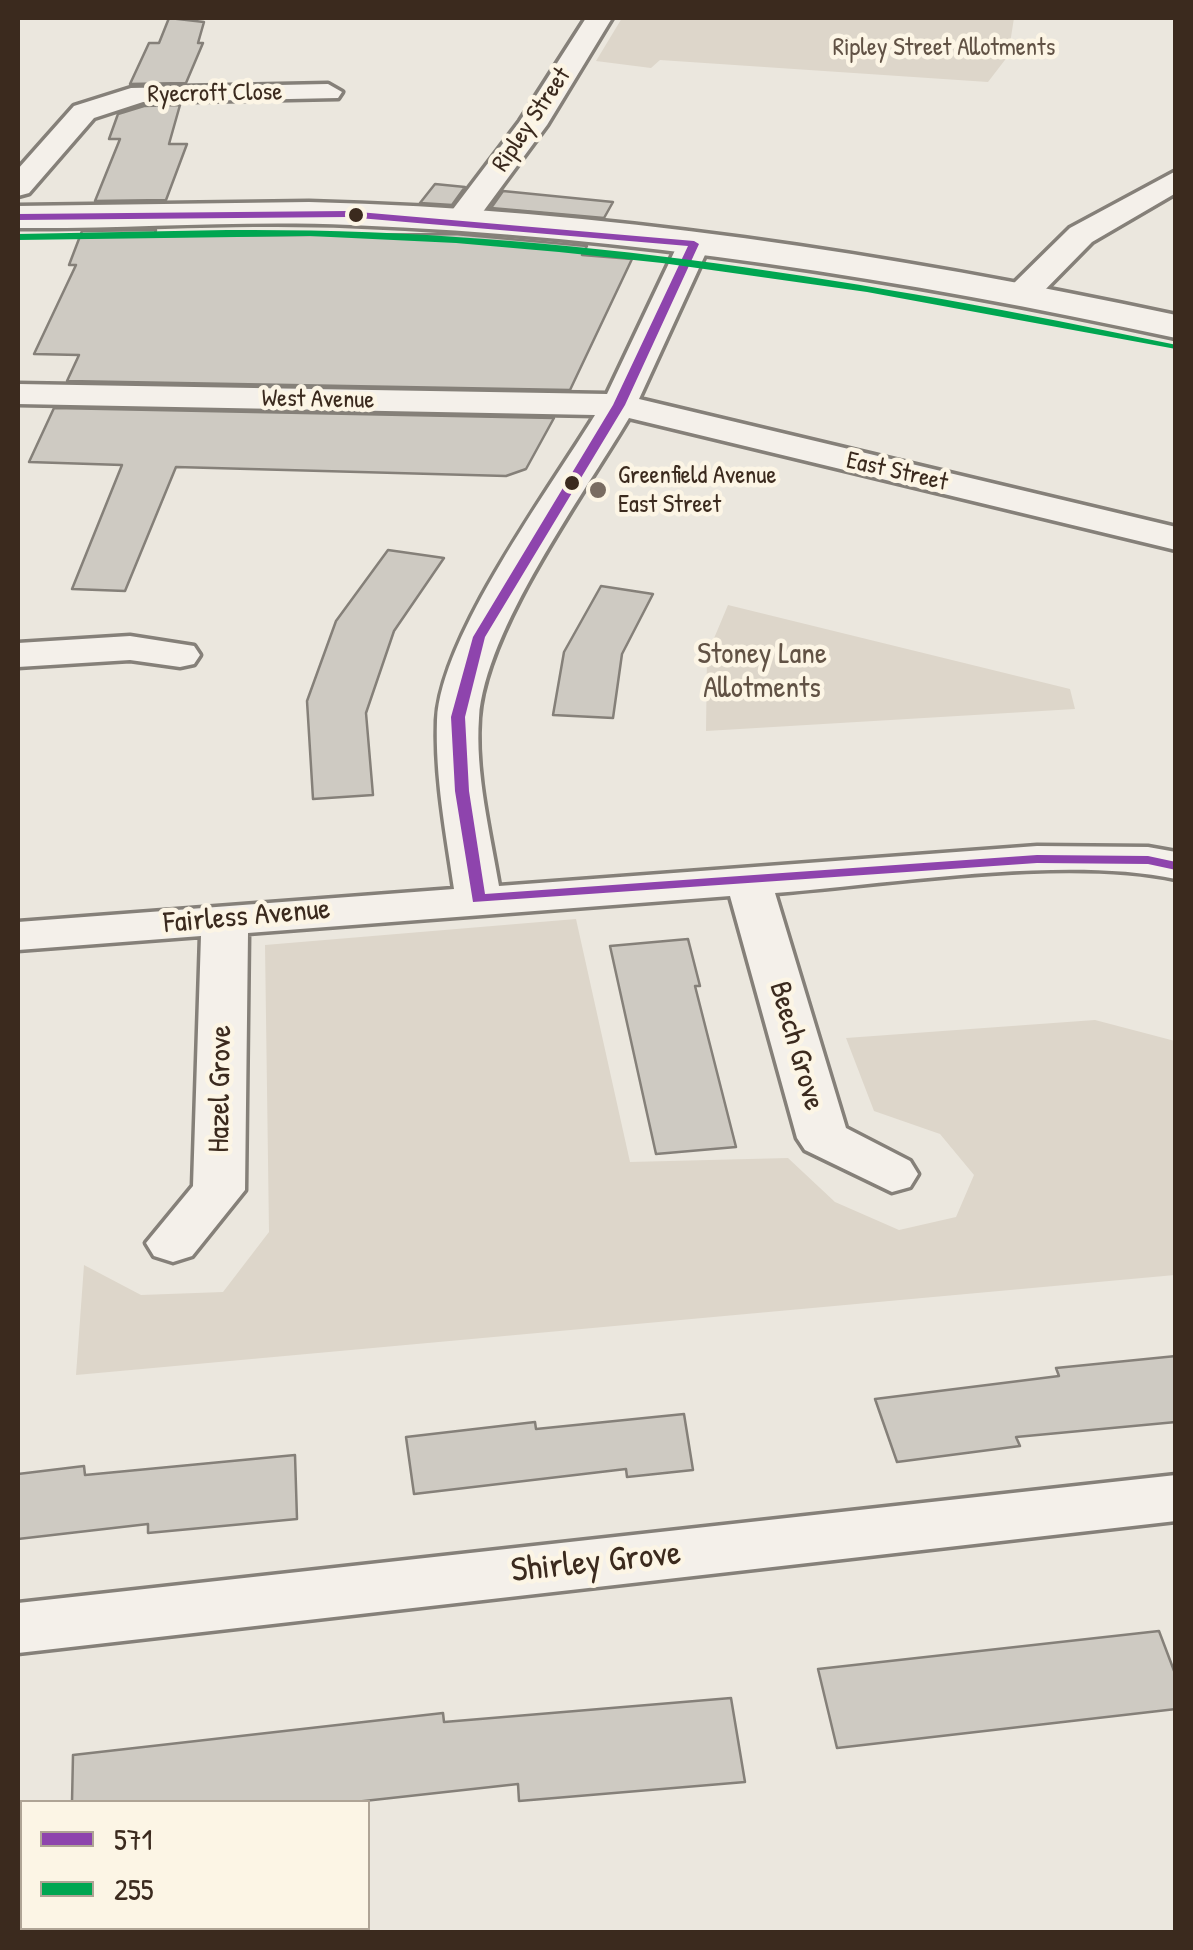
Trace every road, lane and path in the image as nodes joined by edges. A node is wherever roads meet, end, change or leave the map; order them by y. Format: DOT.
graph roads {
  1 [pos="600,18"];
  2 [pos="328,92"];
  3 [pos="1176,180"];
  4 [pos="18,187"];
  5 [pos="18,217"];
  6 [pos="460,221"];
  7 [pos="694,244"];
  8 [pos="1021,294"];
  9 [pos="1173,325"];
  10 [pos="18,394"];
  11 [pos="618,406"];
  12 [pos="1176,538"];
  13 [pos="18,655"];
  14 [pos="180,656"];
  15 [pos="1176,866"];
  16 [pos="748,879"];
  17 [pos="478,899"];
  18 [pos="224,919"];
  19 [pos="18,936"];
  20 [pos="892,1174"];
  21 [pos="173,1243"];
  22 [pos="1176,1498"];
  23 [pos="18,1628"];
  1 -- 6 [label="street, Ripley Street"];
  2 -- 4 [label="street, Ryecroft Close"];
  3 -- 8 [label="street"];
  5 -- 6 [label="main road"];
  6 -- 7 [label="main road"];
  7 -- 8 [label="main road"];
  7 -- 11 [label="street"];
  8 -- 9 [label="main road"];
  10 -- 11 [label="street, West Avenue"];
  11 -- 12 [label="street, East Street"];
  11 -- 17 [label="street"];
  13 -- 14 [label="street"];
  15 -- 16 [label="street, Fairless Avenue"];
  16 -- 17 [label="street, Fairless Avenue"];
  16 -- 20 [label="street, Beech Grove"];
  17 -- 18 [label="street, Fairless Avenue"];
  18 -- 19 [label="street, Fairless Avenue"];
  18 -- 21 [label="street, Hazel Grove"];
  22 -- 23 [label="street, Shirley Grove"];
}
